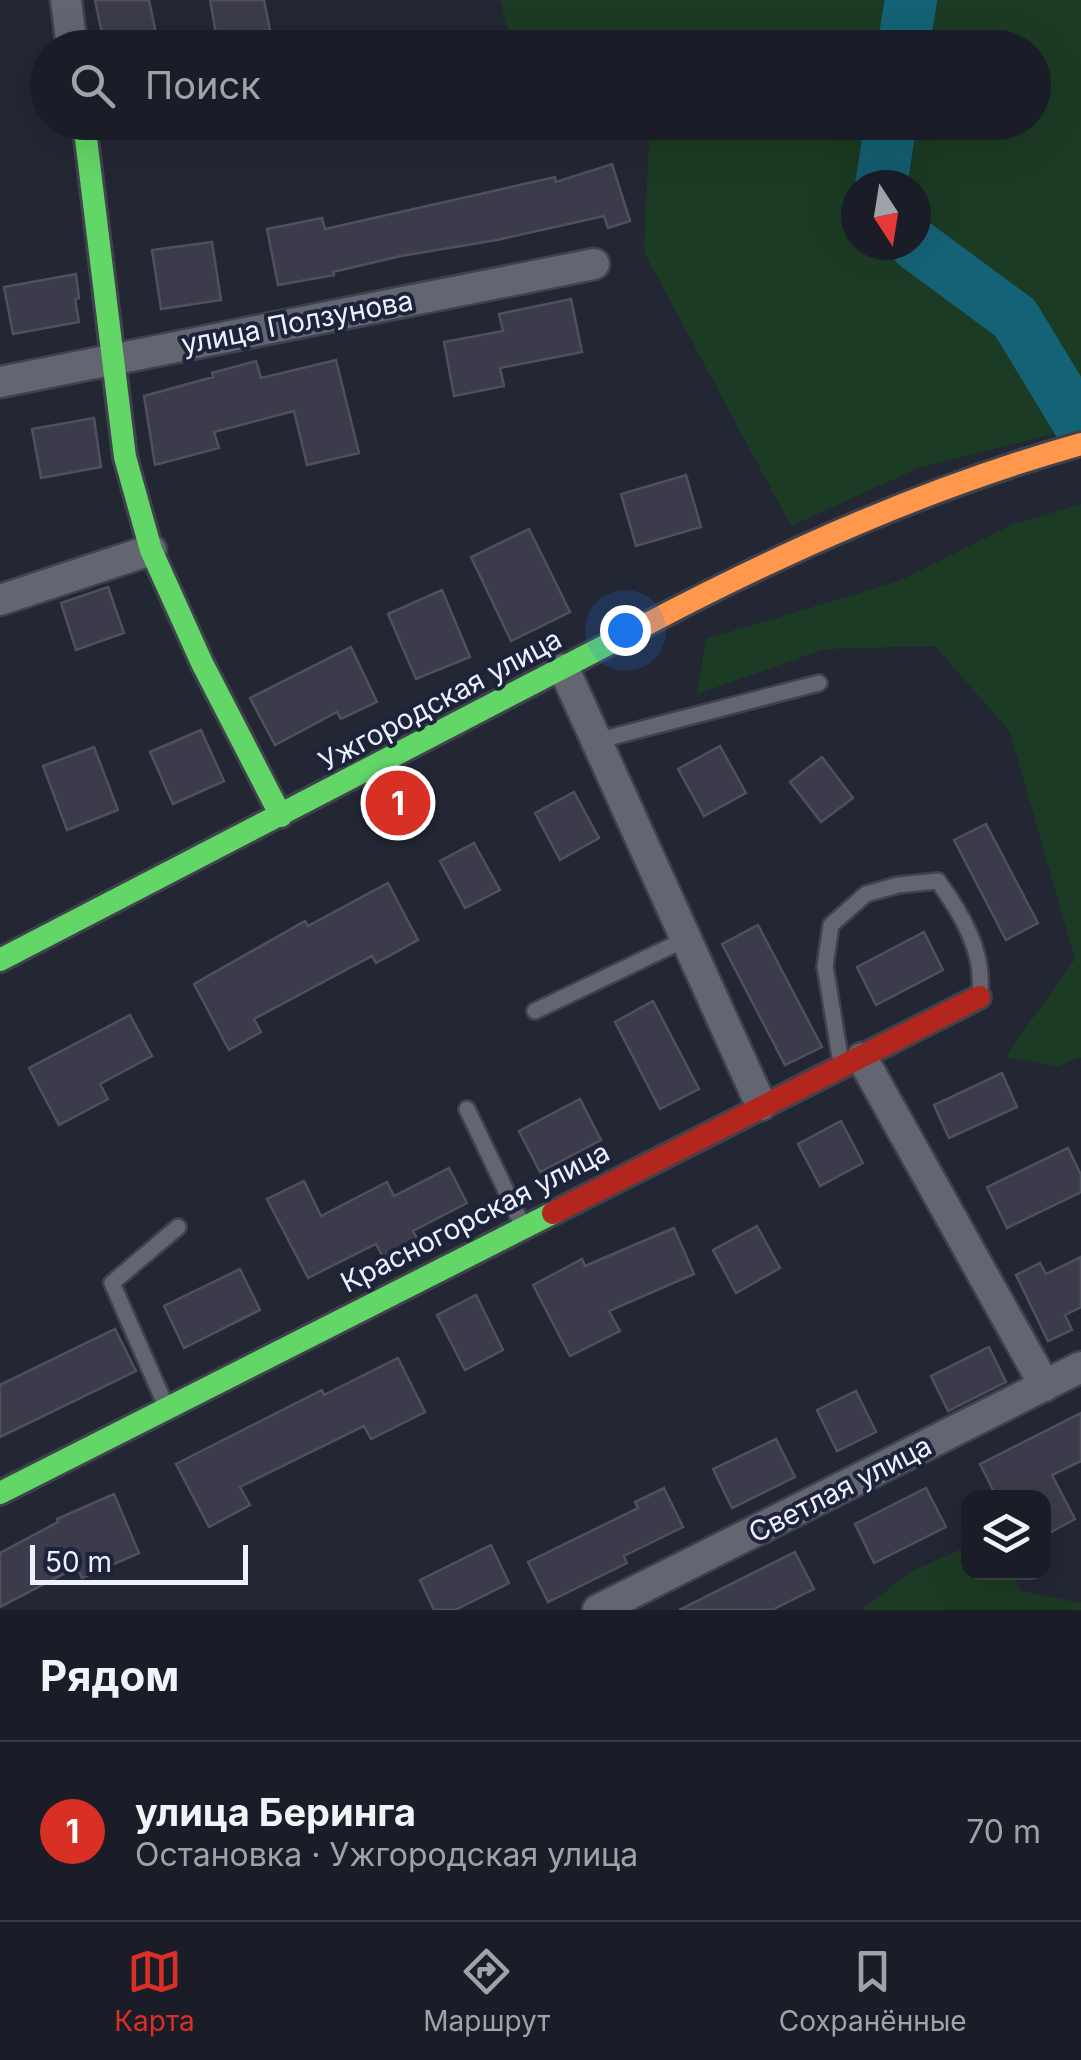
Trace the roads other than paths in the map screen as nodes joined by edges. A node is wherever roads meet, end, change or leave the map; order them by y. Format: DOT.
graph roads {
  1 [pos="66,0"];
  2 [pos="70,30"];
  3 [pos="86,140"];
  4 [pos="594,264"];
  5 [pos="114,358"];
  6 [pos="0,382"];
  7 [pos="1074,446"];
  8 [pos="151,550"];
  9 [pos="0,600"];
  10 [pos="564,669"];
  11 [pos="820,683"];
  12 [pos="596,740"];
  13 [pos="281,816"];
  14 [pos="686,939"];
  15 [pos="0,960"];
  16 [pos="979,996"];
  17 [pos="535,1011"];
  18 [pos="852,1063"];
  19 [pos="761,1105"];
  20 [pos="467,1109"];
  21 [pos="523,1226"];
  22 [pos="178,1227"];
  23 [pos="1081,1367"];
  24 [pos="1045,1386"];
  25 [pos="167,1408"];
  26 [pos="0,1493"];
  27 [pos="598,1610"];
  1 -- 2 [label="street"];
  3 -- 5 [label="street"];
  4 -- 5 [label="street, улица Ползунова"];
  5 -- 6 [label="street, улица Ползунова"];
  5 -- 8 [label="street"];
  7 -- 10 [label="street, Ужгородская улица"];
  8 -- 9 [label="street"];
  8 -- 13 [label="street"];
  10 -- 12 [label="street"];
  10 -- 13 [label="street, Ужгородская улица"];
  11 -- 12 [label="lane"];
  12 -- 14 [label="street"];
  13 -- 15 [label="street, Ужгородская улица"];
  14 -- 17 [label="lane"];
  14 -- 19 [label="street"];
  16 -- 18 [label="street, Красногорская улица"];
  16 -- 18 [label="lane"];
  18 -- 19 [label="street, Красногорская улица"];
  18 -- 24 [label="street"];
  19 -- 21 [label="street, Красногорская улица"];
  20 -- 21 [label="lane"];
  21 -- 25 [label="street, Красногорская улица"];
  22 -- 25 [label="lane"];
  23 -- 24 [label="street, Светлая улица"];
  24 -- 27 [label="street, Светлая улица"];
  25 -- 26 [label="street, Красногорская улица"];
}
